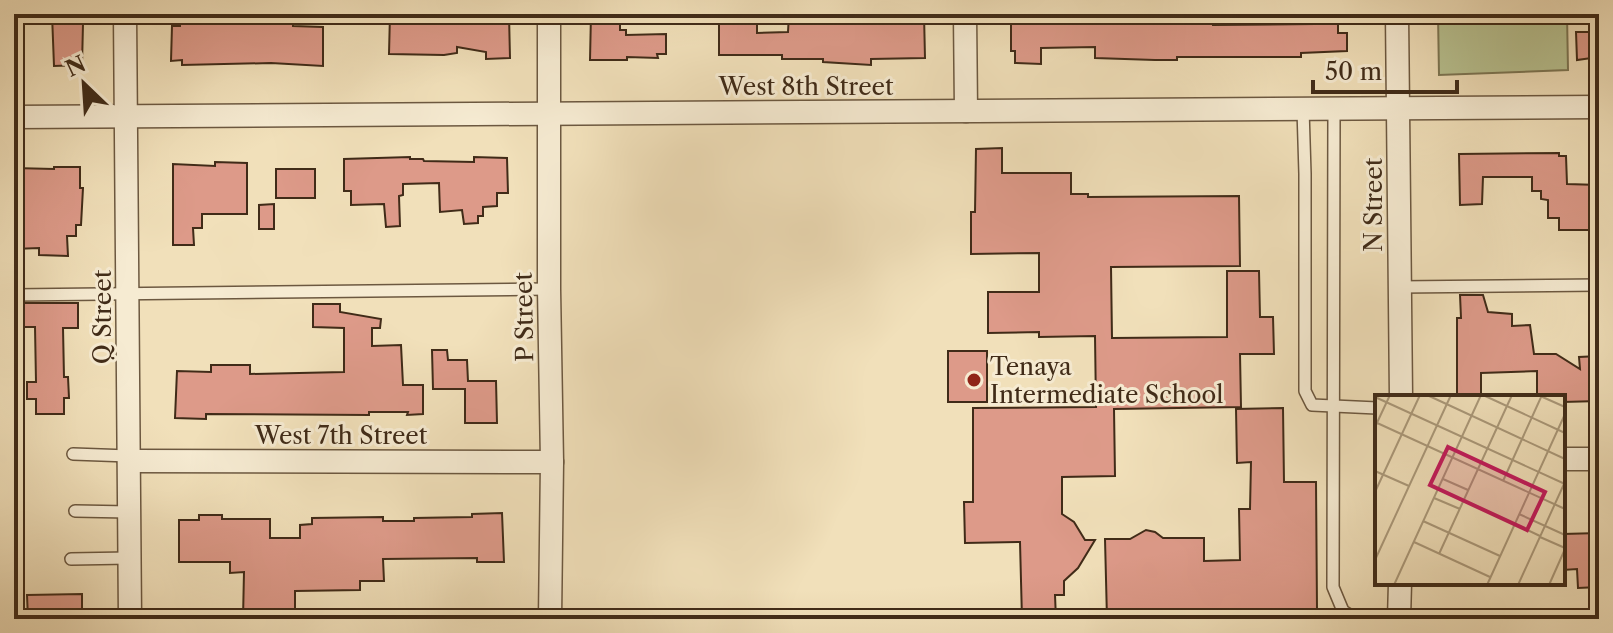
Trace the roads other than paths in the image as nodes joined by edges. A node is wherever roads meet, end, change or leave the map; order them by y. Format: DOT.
graph roads {
  1 [pos="125,14"];
  2 [pos="549,14"];
  3 [pos="965,14"];
  4 [pos="1397,14"];
  5 [pos="1599,107"];
  6 [pos="1334,108"];
  7 [pos="1400,108"];
  8 [pos="1303,109"];
  9 [pos="966,111"];
  10 [pos="550,113"];
  11 [pos="126,116"];
  12 [pos="14,117"];
  13 [pos="1599,285"];
  14 [pos="1398,287"];
  15 [pos="549,289"];
  16 [pos="127,294"];
  17 [pos="14,295"];
  18 [pos="1401,395"];
  19 [pos="1333,408"];
  20 [pos="1375,408"];
  21 [pos="73,454"];
  22 [pos="129,459"];
  23 [pos="1565,459"];
  24 [pos="1599,459"];
  25 [pos="552,462"];
  26 [pos="75,511"];
  27 [pos="129,512"];
  28 [pos="129,558"];
  29 [pos="71,559"];
  30 [pos="1400,585"];
  31 [pos="130,619"];
  32 [pos="550,619"];
  33 [pos="1356,619"];
  34 [pos="1399,619"];
  1 -- 11 [label="street, Q Street"];
  2 -- 10 [label="street, P Street"];
  3 -- 9 [label="street"];
  4 -- 7 [label="street, N Street"];
  5 -- 7 [label="street, West 8th Street"];
  6 -- 7 [label="street, West 8th Street"];
  6 -- 8 [label="street, West 8th Street"];
  6 -- 19 [label="lane"];
  7 -- 14 [label="street, N Street"];
  8 -- 9 [label="street, West 8th Street"];
  8 -- 19 [label="lane"];
  9 -- 10 [label="street, West 8th Street"];
  10 -- 11 [label="street, West 8th Street"];
  10 -- 15 [label="street, P Street"];
  11 -- 12 [label="street, West 8th Street"];
  11 -- 16 [label="street, Q Street"];
  13 -- 14 [label="lane"];
  14 -- 18 [label="street, N Street"];
  15 -- 16 [label="lane"];
  15 -- 25 [label="street, P Street"];
  16 -- 17 [label="lane"];
  16 -- 22 [label="street, Q Street"];
  19 -- 20 [label="lane"];
  19 -- 33 [label="lane"];
  21 -- 22 [label="lane"];
  22 -- 25 [label="street, West 7th Street"];
  22 -- 27 [label="street, Q Street"];
  23 -- 24 [label="street"];
  25 -- 32 [label="street, P Street"];
  26 -- 27 [label="lane"];
  27 -- 28 [label="street, Q Street"];
  28 -- 29 [label="lane"];
  28 -- 31 [label="street, Q Street"];
  30 -- 34 [label="street"];
}
